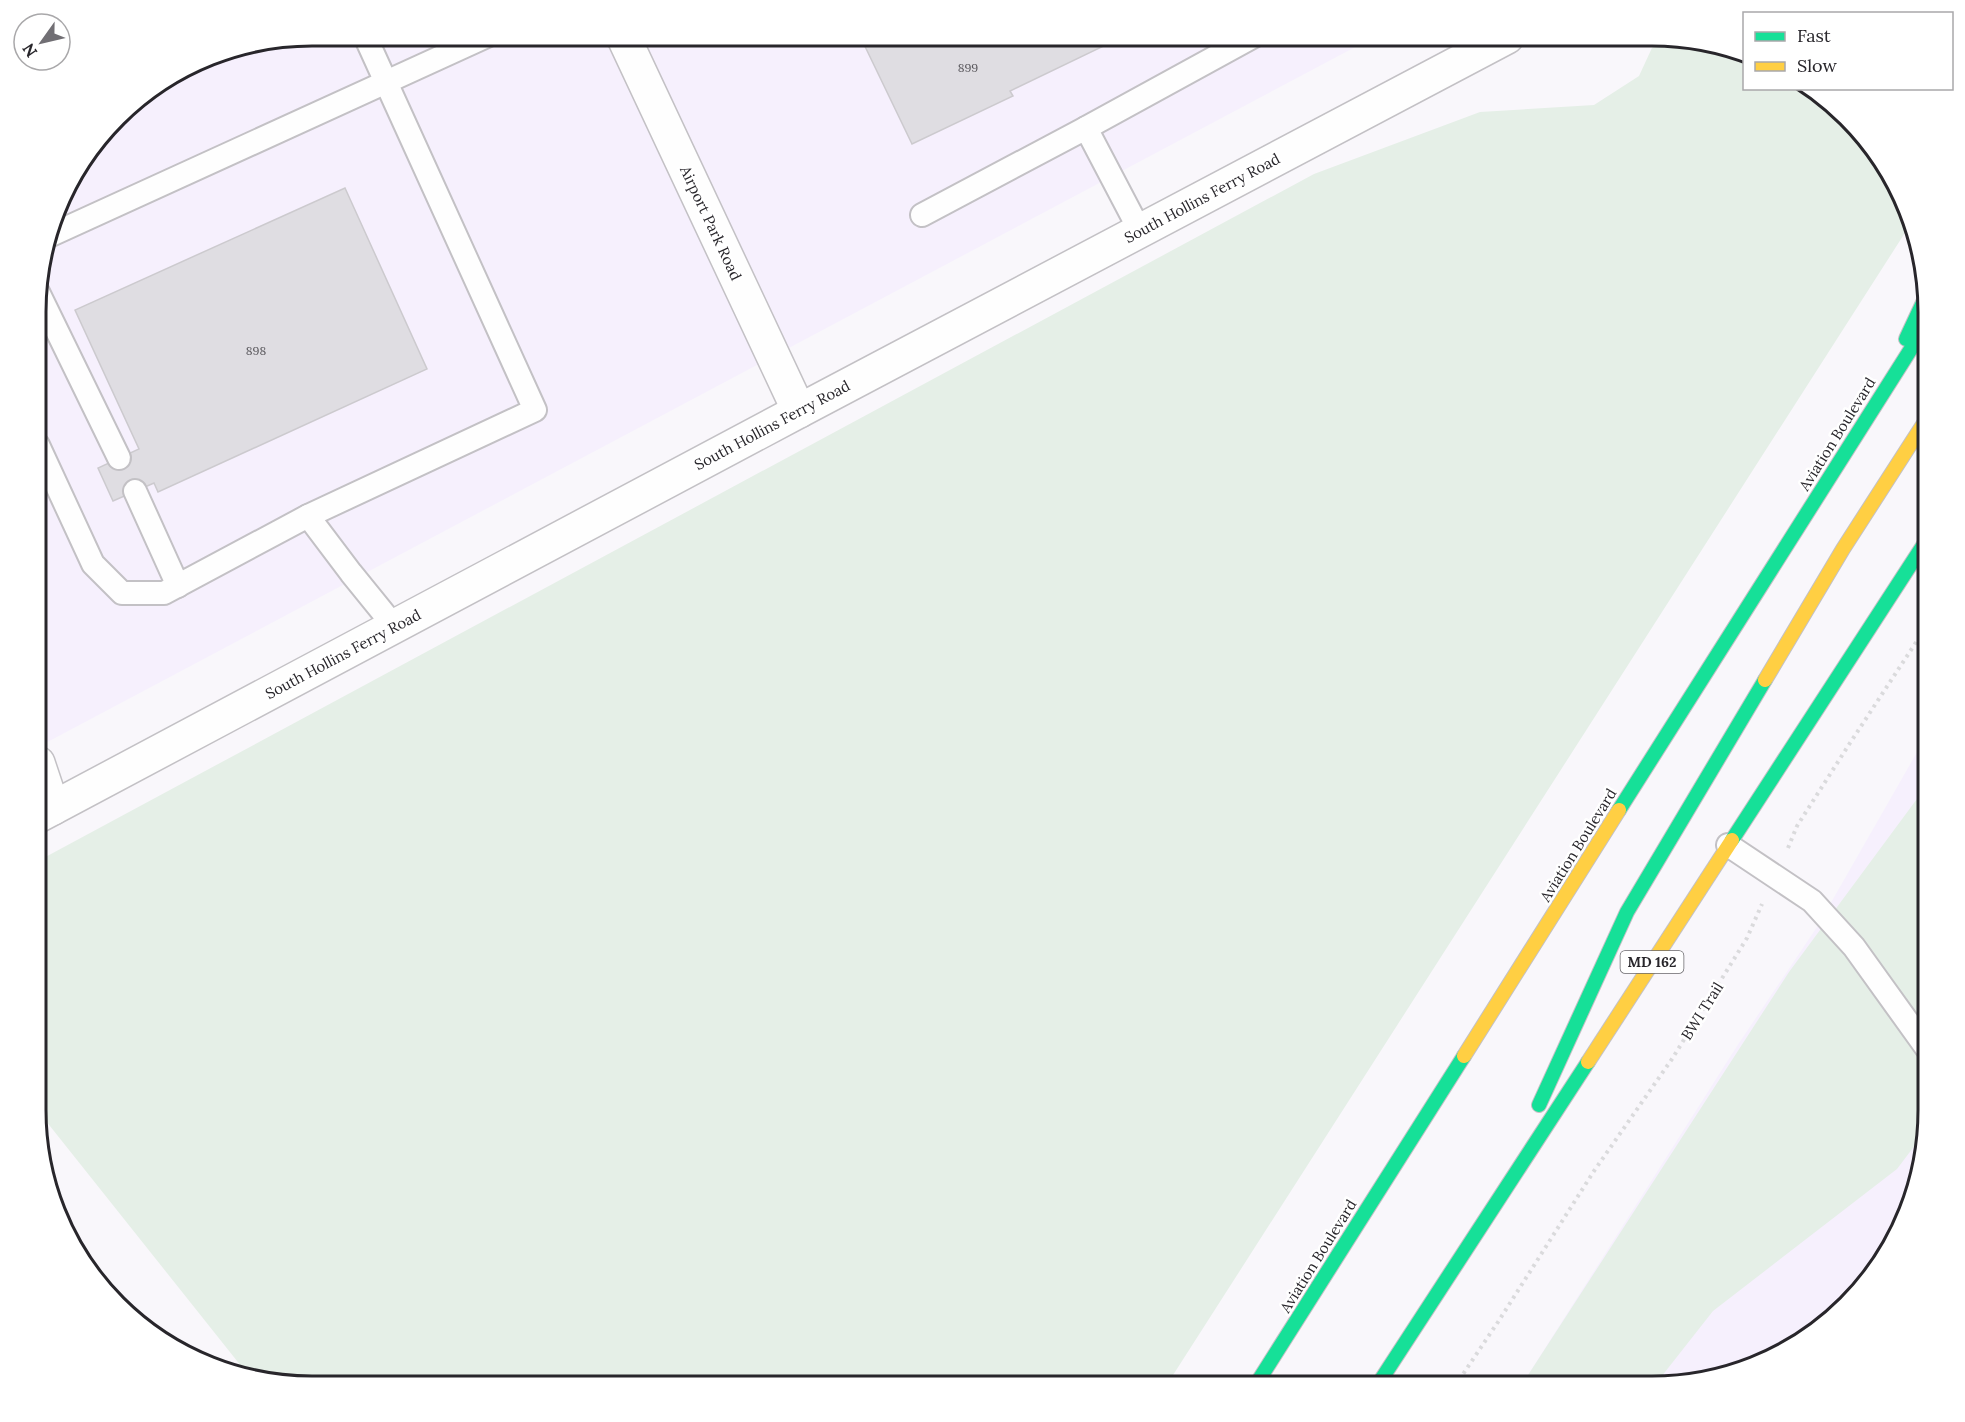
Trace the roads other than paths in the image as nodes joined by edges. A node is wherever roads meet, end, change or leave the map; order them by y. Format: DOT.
graph roads {
  1 [pos="369,46"];
  2 [pos="466,46"];
  3 [pos="628,46"];
  4 [pos="1236,46"];
  5 [pos="1488,46"];
  6 [pos="386,83"];
  7 [pos="1086,128"];
  8 [pos="922,215"];
  9 [pos="60,231"];
  10 [pos="1140,231"];
  11 [pos="46,309"];
  12 [pos="1918,314"];
  13 [pos="1918,338"];
  14 [pos="1878,400"];
  15 [pos="799,411"];
  16 [pos="1918,433"];
  17 [pos="118,458"];
  18 [pos="46,461"];
  19 [pos="135,491"];
  20 [pos="308,516"];
  21 [pos="1918,553"];
  22 [pos="178,586"];
  23 [pos="394,626"];
  24 [pos="46,812"];
  25 [pos="1728,845"];
  26 [pos="1918,1036"];
  27 [pos="1494,1205"];
  28 [pos="1261,1376"];
  29 [pos="1383,1376"];
  1 -- 6 [label="lane"];
  2 -- 6 [label="lane"];
  3 -- 15 [label="street, Airport Park Road"];
  4 -- 7 [label="lane"];
  5 -- 10 [label="street, South Hollins Ferry Road"];
  6 -- 9 [label="lane"];
  6 -- 20 [label="lane"];
  7 -- 8 [label="lane"];
  7 -- 10 [label="lane"];
  10 -- 15 [label="street, South Hollins Ferry Road"];
  11 -- 17 [label="lane"];
  12 -- 14 [label="main road"];
  13 -- 14 [label="main road, Aviation Boulevard"];
  14 -- 28 [label="main road, Aviation Boulevard"];
  15 -- 23 [label="street, South Hollins Ferry Road"];
  16 -- 27 [label="main road"];
  18 -- 22 [label="lane"];
  19 -- 22 [label="lane"];
  20 -- 22 [label="lane"];
  20 -- 23 [label="lane"];
  21 -- 25 [label="main road, MD 162"];
  23 -- 24 [label="street, South Hollins Ferry Road"];
  25 -- 26 [label="lane"];
  25 -- 27 [label="main road, MD 162"];
  27 -- 29 [label="main road, MD 162"];
}
